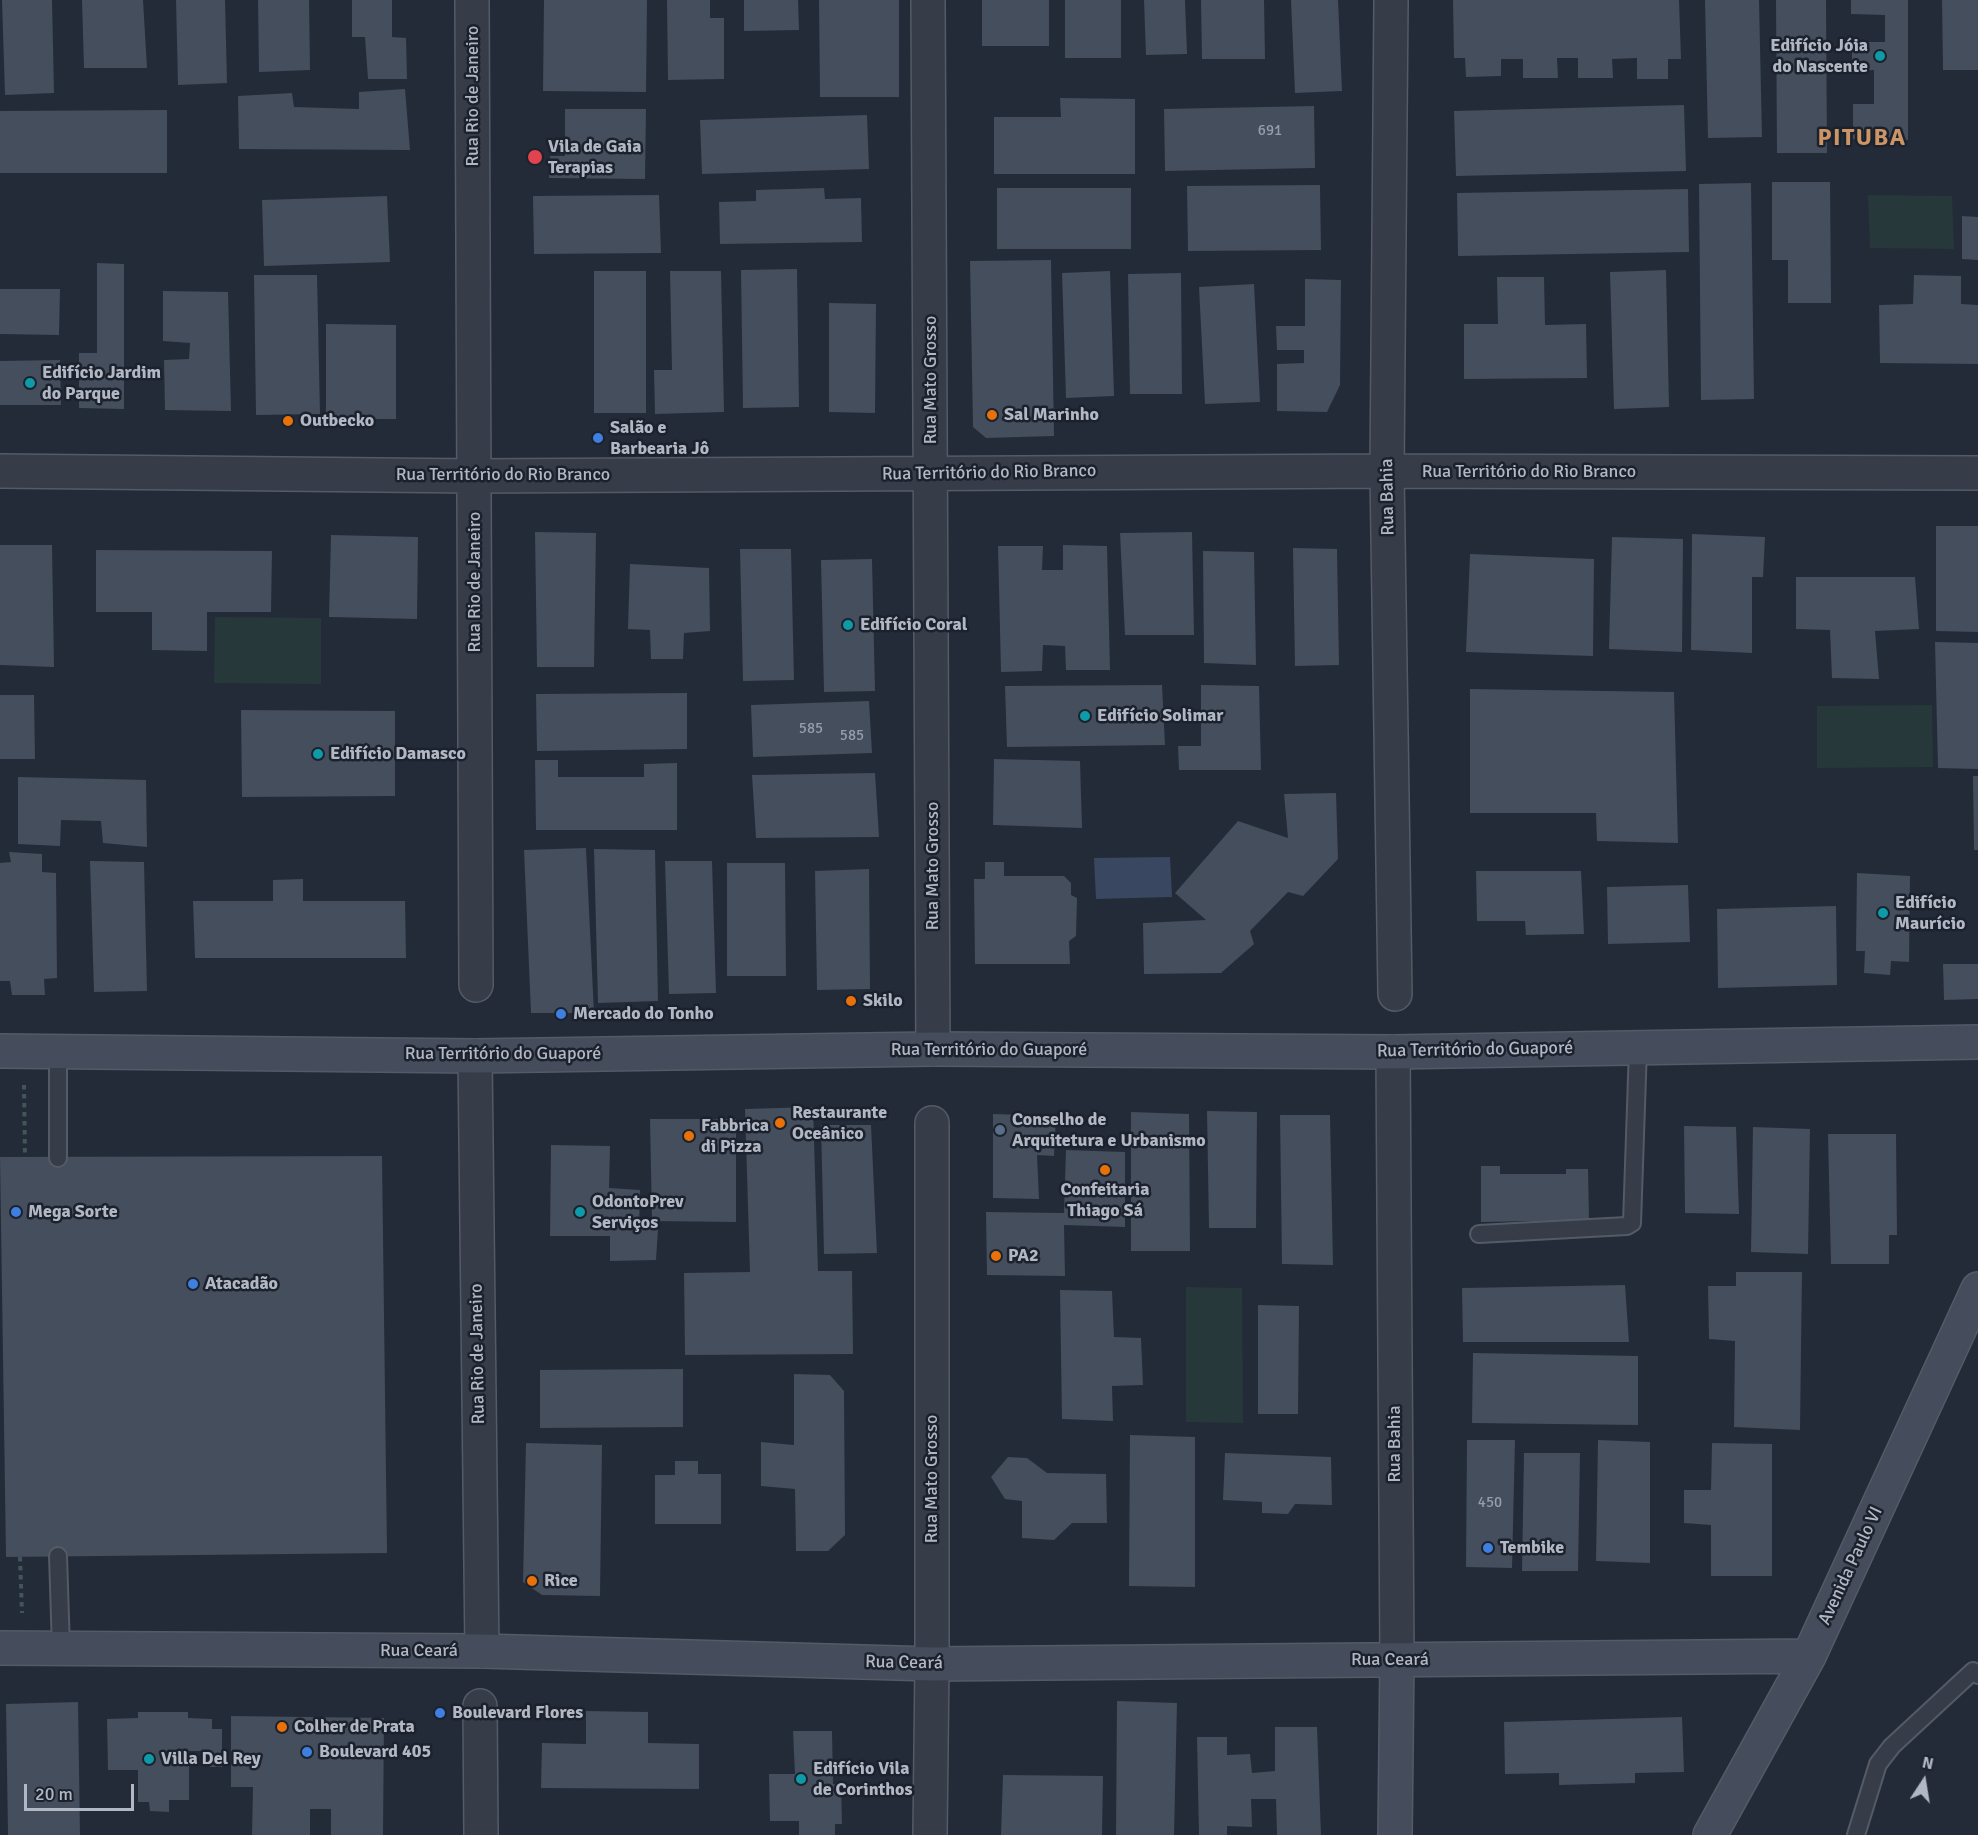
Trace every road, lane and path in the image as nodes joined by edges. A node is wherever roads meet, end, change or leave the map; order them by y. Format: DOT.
graph roads {
  1 [pos="472,0"];
  2 [pos="928,0"];
  3 [pos="1391,0"];
  4 [pos="0,471"];
  5 [pos="1387,471"];
  6 [pos="1978,473"];
  7 [pos="932,474"];
  8 [pos="474,477"];
  9 [pos="476,985"];
  10 [pos="1395,994"];
  11 [pos="1978,1042"];
  12 [pos="1638,1048"];
  13 [pos="933,1049"];
  14 [pos="12,1051"];
  15 [pos="58,1052"];
  16 [pos="1393,1052"];
  17 [pos="475,1056"];
  18 [pos="932,1123"];
  19 [pos="25,1158"];
  20 [pos="58,1158"];
  21 [pos="1479,1234"];
  22 [pos="1978,1289"];
  23 [pos="58,1556"];
  24 [pos="21,1557"];
  25 [pos="11,1648"];
  26 [pos="62,1649"];
  27 [pos="482,1651"];
  28 [pos="1809,1656"];
  29 [pos="1397,1660"];
  30 [pos="932,1664"];
  31 [pos="1976,1670"];
  32 [pos="480,1706"];
  33 [pos="480,1835"];
  34 [pos="930,1835"];
  35 [pos="1395,1835"];
  36 [pos="1710,1835"];
  37 [pos="1856,1835"];
  1 -- 8 [label="street, Rua Rio de Janeiro"];
  2 -- 7 [label="street, Rua Mato Grosso"];
  3 -- 5 [label="street, Rua Bahia"];
  4 -- 8 [label="street, Rua Território do Rio Branco"];
  5 -- 6 [label="street, Rua Território do Rio Branco"];
  5 -- 7 [label="street, Rua Território do Rio Branco"];
  5 -- 10 [label="street, Rua Bahia"];
  7 -- 8 [label="street, Rua Território do Rio Branco"];
  7 -- 13 [label="street, Rua Mato Grosso"];
  8 -- 9 [label="street, Rua Rio de Janeiro"];
  11 -- 12 [label="street, Rua Território do Guaporé"];
  12 -- 16 [label="street, Rua Território do Guaporé"];
  12 -- 21 [label="lane"];
  13 -- 16 [label="street, Rua Território do Guaporé"];
  13 -- 17 [label="street, Rua Território do Guaporé"];
  14 -- 15 [label="street, Rua Território do Guaporé"];
  14 -- 19 [label="path"];
  15 -- 17 [label="street, Rua Território do Guaporé"];
  15 -- 20 [label="lane"];
  16 -- 29 [label="street, Rua Bahia"];
  17 -- 27 [label="street, Rua Rio de Janeiro"];
  18 -- 30 [label="street, Rua Mato Grosso"];
  22 -- 28 [label="street, Avenida Paulo VI"];
  23 -- 26 [label="lane"];
  24 -- 25 [label="path"];
  25 -- 26 [label="street, Rua Ceará"];
  26 -- 27 [label="street, Rua Ceará"];
  27 -- 30 [label="street, Rua Ceará"];
  28 -- 29 [label="street, Rua Ceará"];
  28 -- 36 [label="street, Avenida Paulo VI"];
  29 -- 30 [label="street, Rua Ceará"];
  29 -- 35 [label="street, Rua Bahia"];
  30 -- 34 [label="street, Rua Mato Grosso"];
  31 -- 37 [label="lane"];
  32 -- 33 [label="street"];
}
